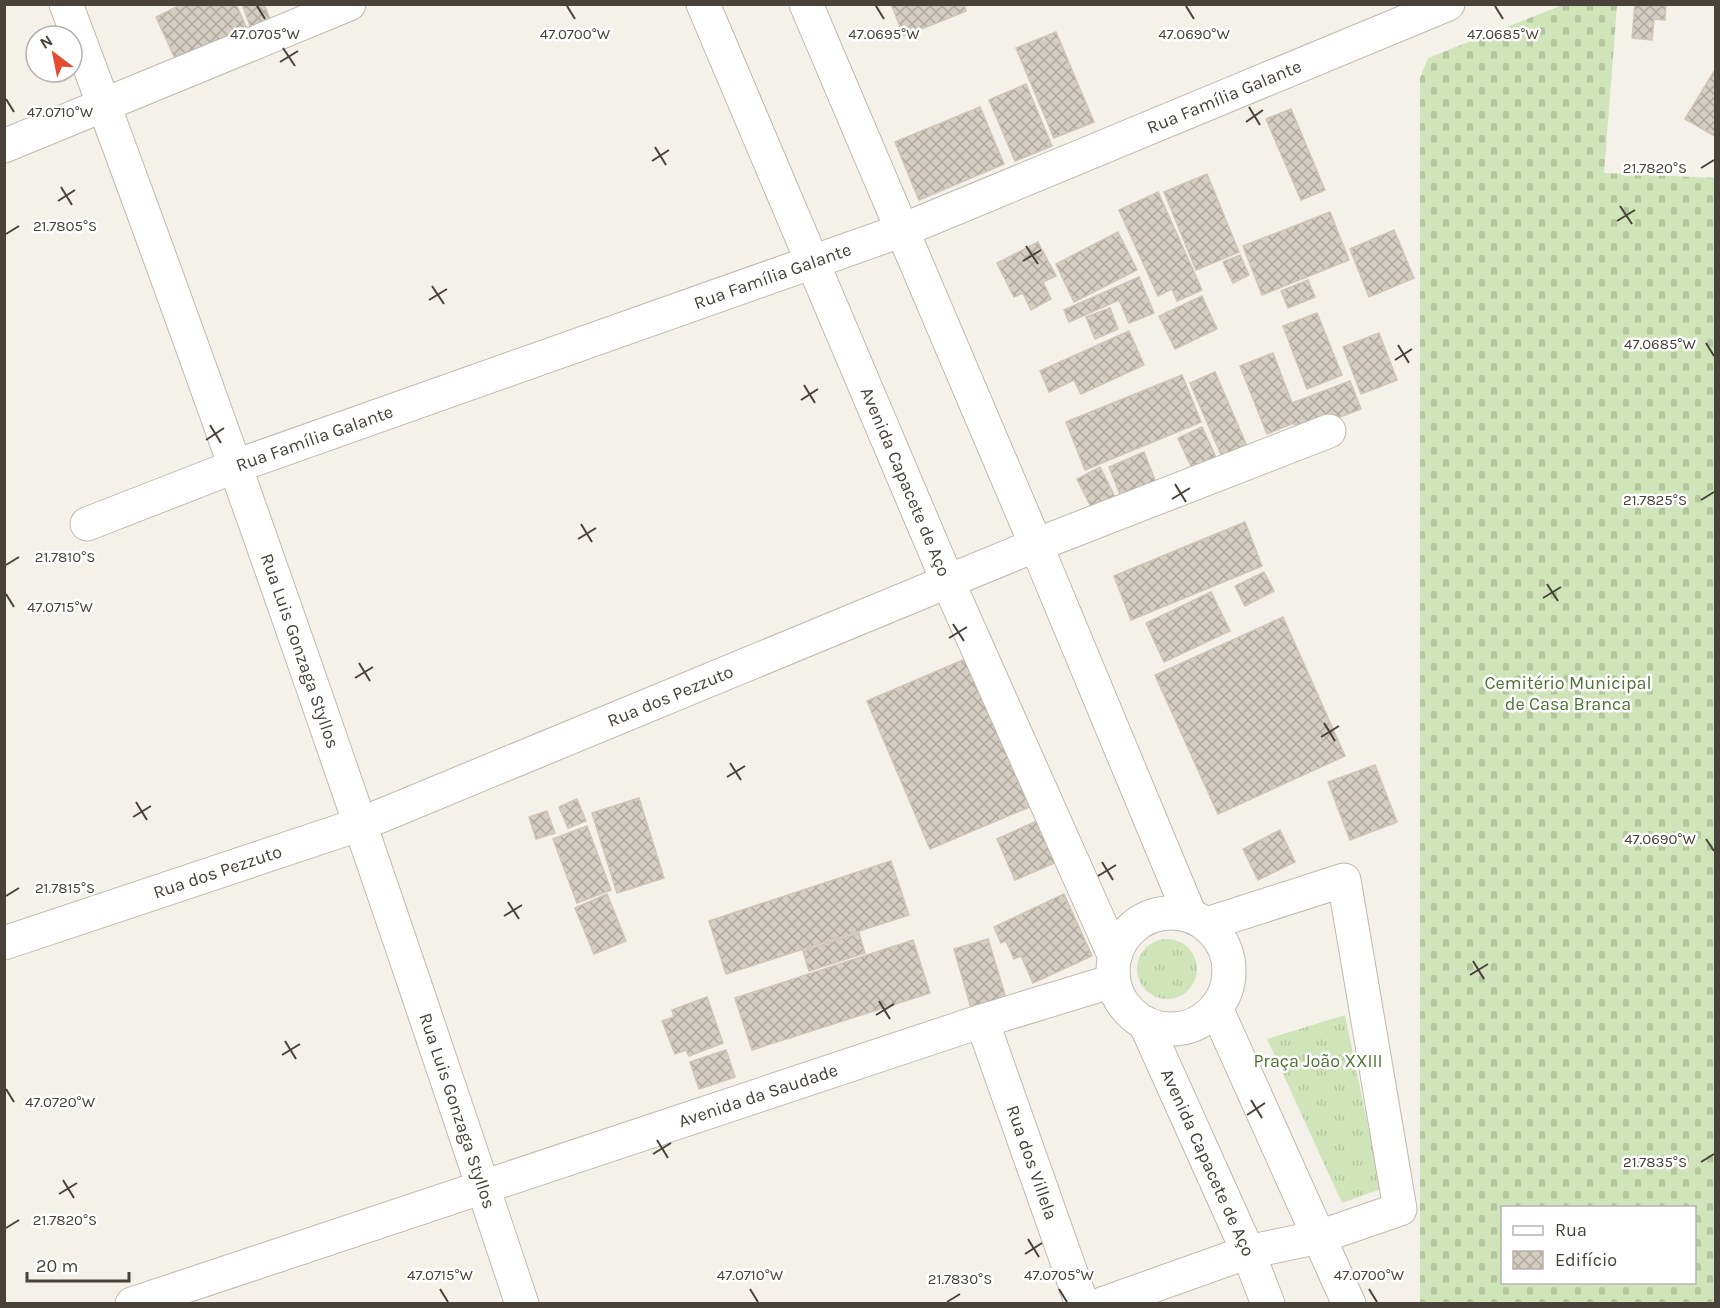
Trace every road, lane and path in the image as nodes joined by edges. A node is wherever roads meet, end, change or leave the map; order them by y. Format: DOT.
graph roads {
  1 [pos="66,4"];
  2 [pos="349,4"];
  3 [pos="703,4"];
  4 [pos="806,4"];
  5 [pos="1448,4"];
  6 [pos="105,106"];
  7 [pos="4,146"];
  8 [pos="903,230"];
  9 [pos="812,262"];
  10 [pos="1329,431"];
  11 [pos="236,466"];
  12 [pos="87,524"];
  13 [pos="1036,545"];
  14 [pos="948,582"];
  15 [pos="360,824"];
  16 [pos="1198,920"];
  17 [pos="4,943"];
  18 [pos="1114,969"];
  19 [pos="1216,1008"];
  20 [pos="982,1021"];
  21 [pos="1145,1023"];
  22 [pos="484,1188"];
  23 [pos="1319,1237"];
  24 [pos="1248,1252"];
  25 [pos="132,1304"];
  26 [pos="522,1304"];
  27 [pos="1082,1304"];
  28 [pos="1102,1304"];
  29 [pos="1269,1304"];
  30 [pos="1349,1304"];
  1 -- 6 [label="street, Rua Luis Gonzaga Styllos"];
  2 -- 6 [label="street"];
  3 -- 9 [label="street, Avenida Capacete de Aço"];
  4 -- 8 [label="street"];
  5 -- 8 [label="street, Rua Família Galante"];
  6 -- 7 [label="street"];
  6 -- 11 [label="street, Rua Luis Gonzaga Styllos"];
  8 -- 9 [label="street, Rua Família Galante"];
  8 -- 13 [label="street"];
  9 -- 11 [label="street, Rua Família Galante"];
  9 -- 14 [label="street, Avenida Capacete de Aço"];
  10 -- 13 [label="street, Rua dos Pezzuto"];
  11 -- 12 [label="street, Rua Família Galante"];
  11 -- 15 [label="street, Rua Luis Gonzaga Styllos"];
  13 -- 14 [label="street, Rua dos Pezzuto"];
  13 -- 16 [label="street"];
  14 -- 15 [label="street, Rua dos Pezzuto"];
  14 -- 18 [label="street, Avenida Capacete de Aço"];
  15 -- 17 [label="street, Rua dos Pezzuto"];
  15 -- 22 [label="street, Rua Luis Gonzaga Styllos"];
  16 -- 18 [label="street"];
  16 -- 19 [label="street"];
  16 -- 23 [label="street"];
  18 -- 20 [label="street, Avenida da Saudade"];
  18 -- 21 [label="street"];
  19 -- 21 [label="street"];
  19 -- 23 [label="street"];
  20 -- 22 [label="street, Avenida da Saudade"];
  20 -- 27 [label="street, Rua dos Villela"];
  21 -- 24 [label="street, Avenida Capacete de Aço"];
  22 -- 25 [label="street, Avenida da Saudade"];
  22 -- 26 [label="street, Rua Luis Gonzaga Styllos"];
  23 -- 24 [label="street"];
  23 -- 30 [label="street"];
  24 -- 28 [label="street"];
  24 -- 29 [label="street, Avenida Capacete de Aço"];
}
